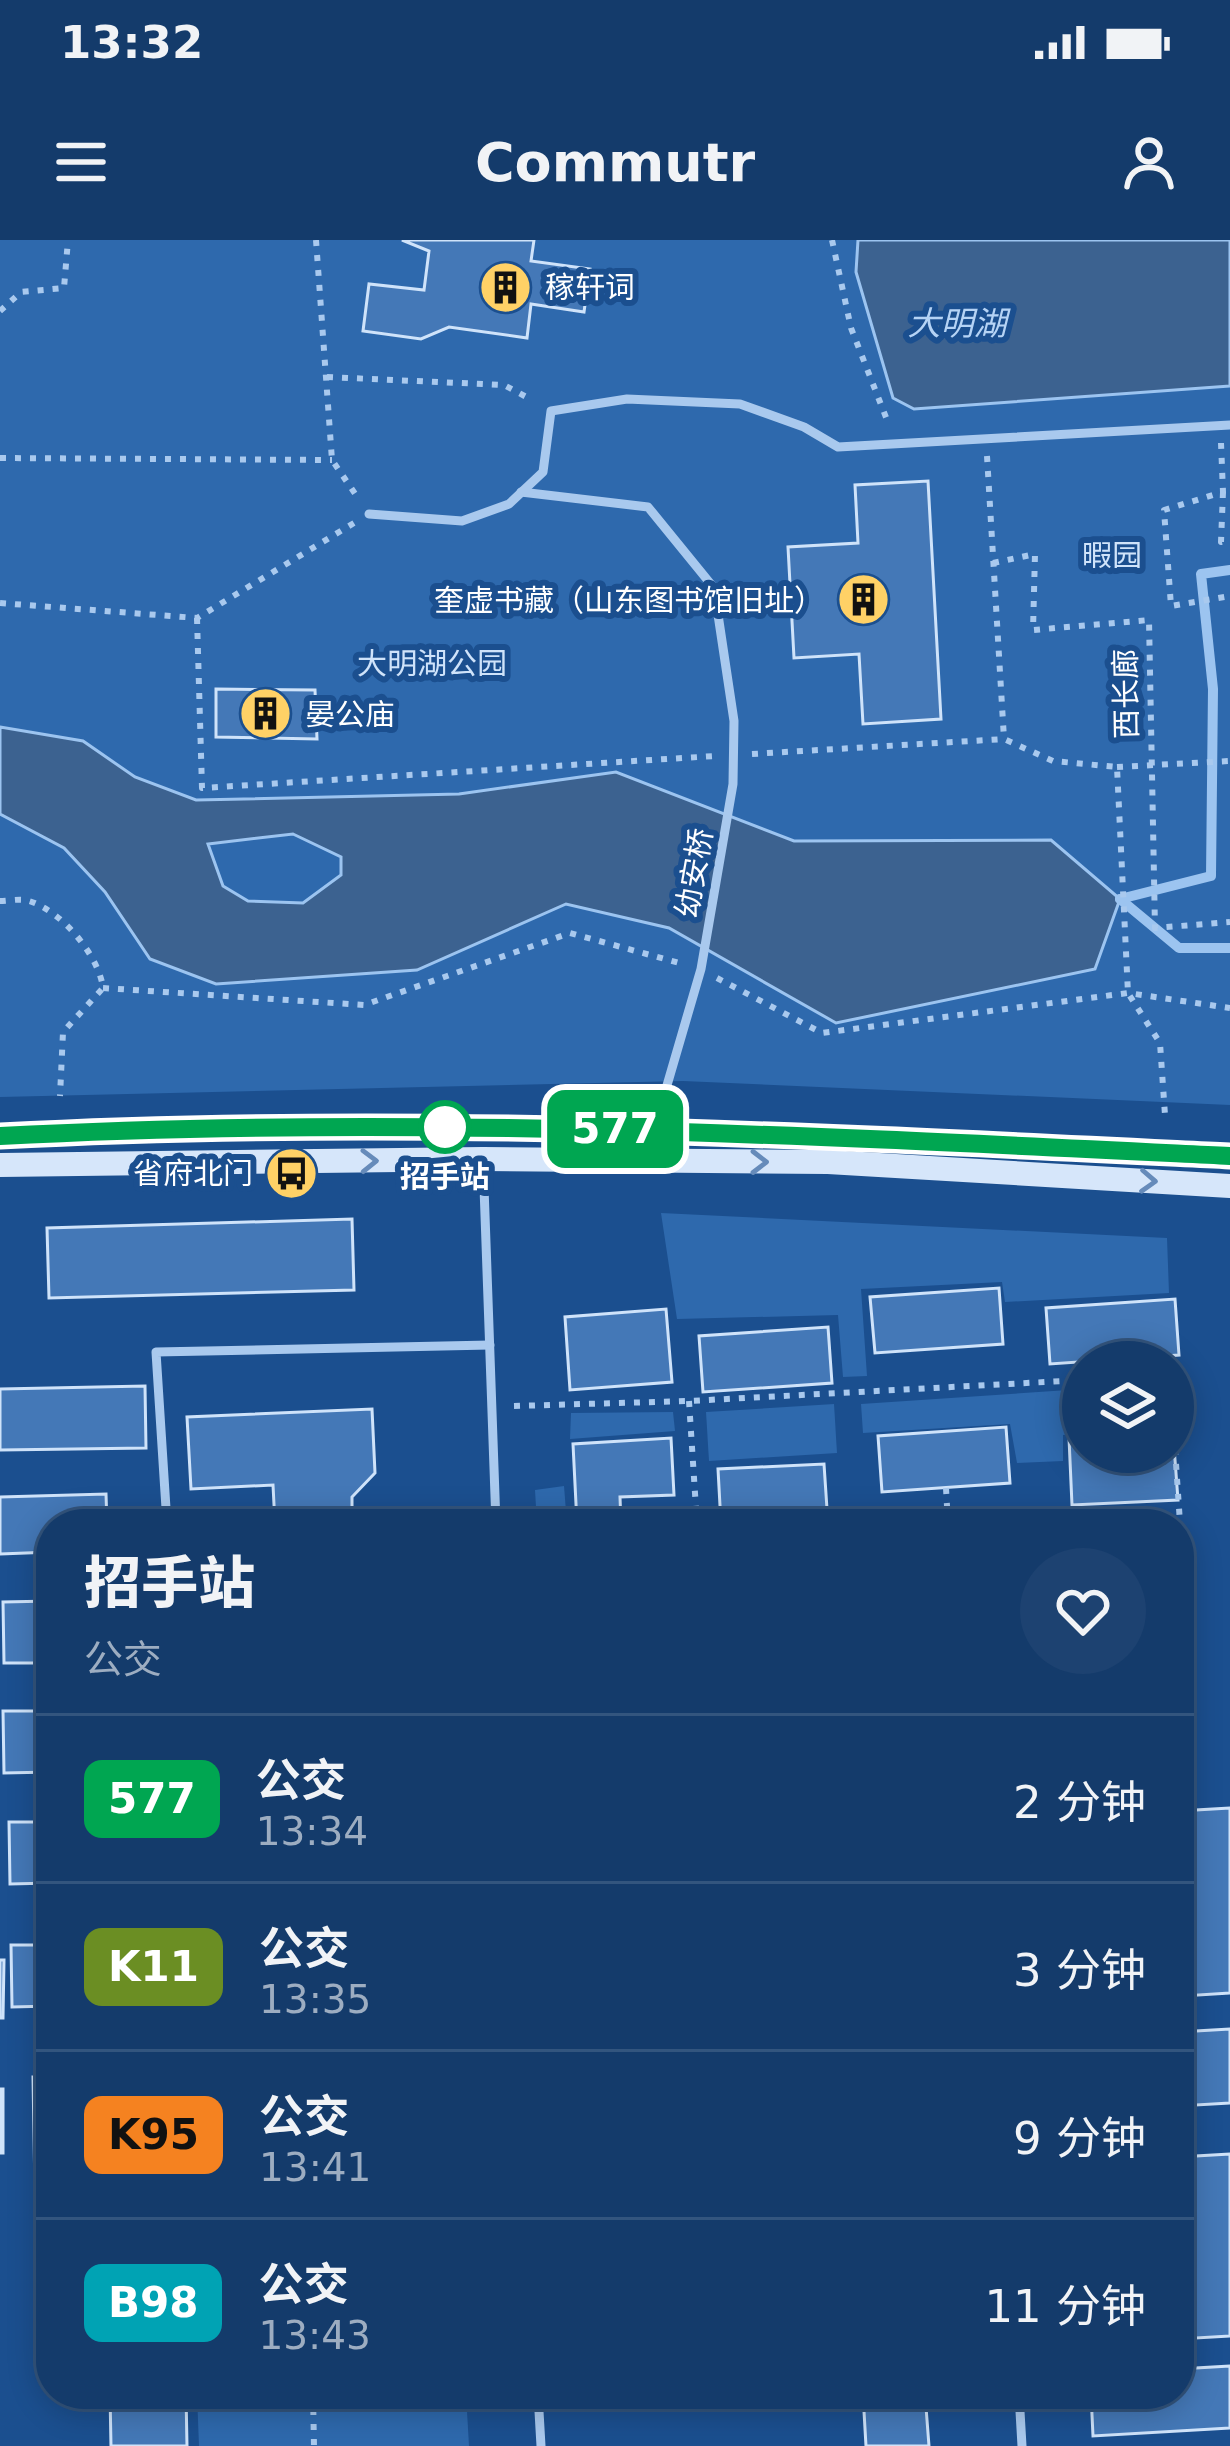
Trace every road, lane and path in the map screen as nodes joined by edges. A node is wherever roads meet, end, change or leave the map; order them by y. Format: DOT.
graph roads {
  1 [pos="68,240"];
  2 [pos="316,240"];
  3 [pos="832,240"];
  4 [pos="0,311"];
  5 [pos="326,377"];
  6 [pos="550,411"];
  7 [pos="1225,425"];
  8 [pos="986,437"];
  9 [pos="896,443"];
  10 [pos="0,458"];
  11 [pos="332,460"];
  12 [pos="521,492"];
  13 [pos="1223,492"];
  14 [pos="369,514"];
  15 [pos="1230,540"];
  16 [pos="993,563"];
  17 [pos="1230,596"];
  18 [pos="0,603"];
  19 [pos="197,618"];
  20 [pos="1004,740"];
  21 [pos="733,755"];
  22 [pos="1230,761"];
  23 [pos="1151,765"];
  24 [pos="1117,767"];
  25 [pos="0,901"];
  26 [pos="1230,922"];
  27 [pos="701,969"];
  28 [pos="103,988"];
  29 [pos="1127,993"];
  30 [pos="1230,1008"];
  31 [pos="60,1096"];
  32 [pos="663,1099"];
  33 [pos="1165,1115"];
  34 [pos="0,1136"];
  35 [pos="1230,1156"];
  36 [pos="483,1160"];
  37 [pos="0,1165"];
  38 [pos="1230,1186"];
  39 [pos="490,1345"];
  40 [pos="1062,1381"];
  41 [pos="689,1401"];
  42 [pos="493,1407"];
  43 [pos="1176,1473"];
  44 [pos="946,1488"];
  45 [pos="166,1509"];
  46 [pos="496,1509"];
  47 [pos="697,1509"];
  48 [pos="947,1509"];
  49 [pos="1177,1509"];
  50 [pos="313,2409"];
  51 [pos="539,2409"];
  52 [pos="1020,2409"];
  53 [pos="314,2446"];
  54 [pos="541,2446"];
  55 [pos="1022,2446"];
  1 -- 4 [label="path"];
  2 -- 5 [label="path"];
  3 -- 9 [label="path"];
  5 -- 6 [label="path"];
  5 -- 11 [label="path"];
  6 -- 9 [label="lane"];
  6 -- 12 [label="lane"];
  7 -- 8 [label="lane"];
  7 -- 13 [label="path"];
  8 -- 9 [label="lane"];
  8 -- 16 [label="path"];
  10 -- 11 [label="path"];
  11 -- 14 [label="path"];
  12 -- 14 [label="lane"];
  12 -- 21 [label="lane, 幼安桥"];
  13 -- 15 [label="path"];
  13 -- 17 [label="path"];
  14 -- 19 [label="path"];
  16 -- 20 [label="path"];
  16 -- 23 [label="path, 西长廊"];
  18 -- 19 [label="path"];
  19 -- 21 [label="path"];
  20 -- 21 [label="path"];
  20 -- 24 [label="path"];
  21 -- 27 [label="lane, 幼安桥"];
  22 -- 23 [label="path"];
  23 -- 24 [label="path"];
  23 -- 26 [label="path, 西长廊"];
  24 -- 29 [label="path"];
  25 -- 28 [label="path"];
  27 -- 28 [label="path"];
  27 -- 29 [label="path"];
  27 -- 32 [label="lane, 幼安桥"];
  28 -- 31 [label="path"];
  29 -- 30 [label="path"];
  29 -- 33 [label="path"];
  34 -- 35 [label="main road"];
  37 -- 36 [label="main road, one-way"];
  36 -- 38 [label="main road, one-way"];
  36 -- 39 [label="lane"];
  39 -- 42 [label="lane"];
  39 -- 45 [label="lane"];
  40 -- 41 [label="path"];
  41 -- 42 [label="path"];
  41 -- 47 [label="path"];
  42 -- 46 [label="lane"];
  43 -- 49 [label="path"];
  44 -- 48 [label="path"];
  50 -- 53 [label="path"];
  51 -- 54 [label="lane"];
  52 -- 55 [label="lane"];
}
